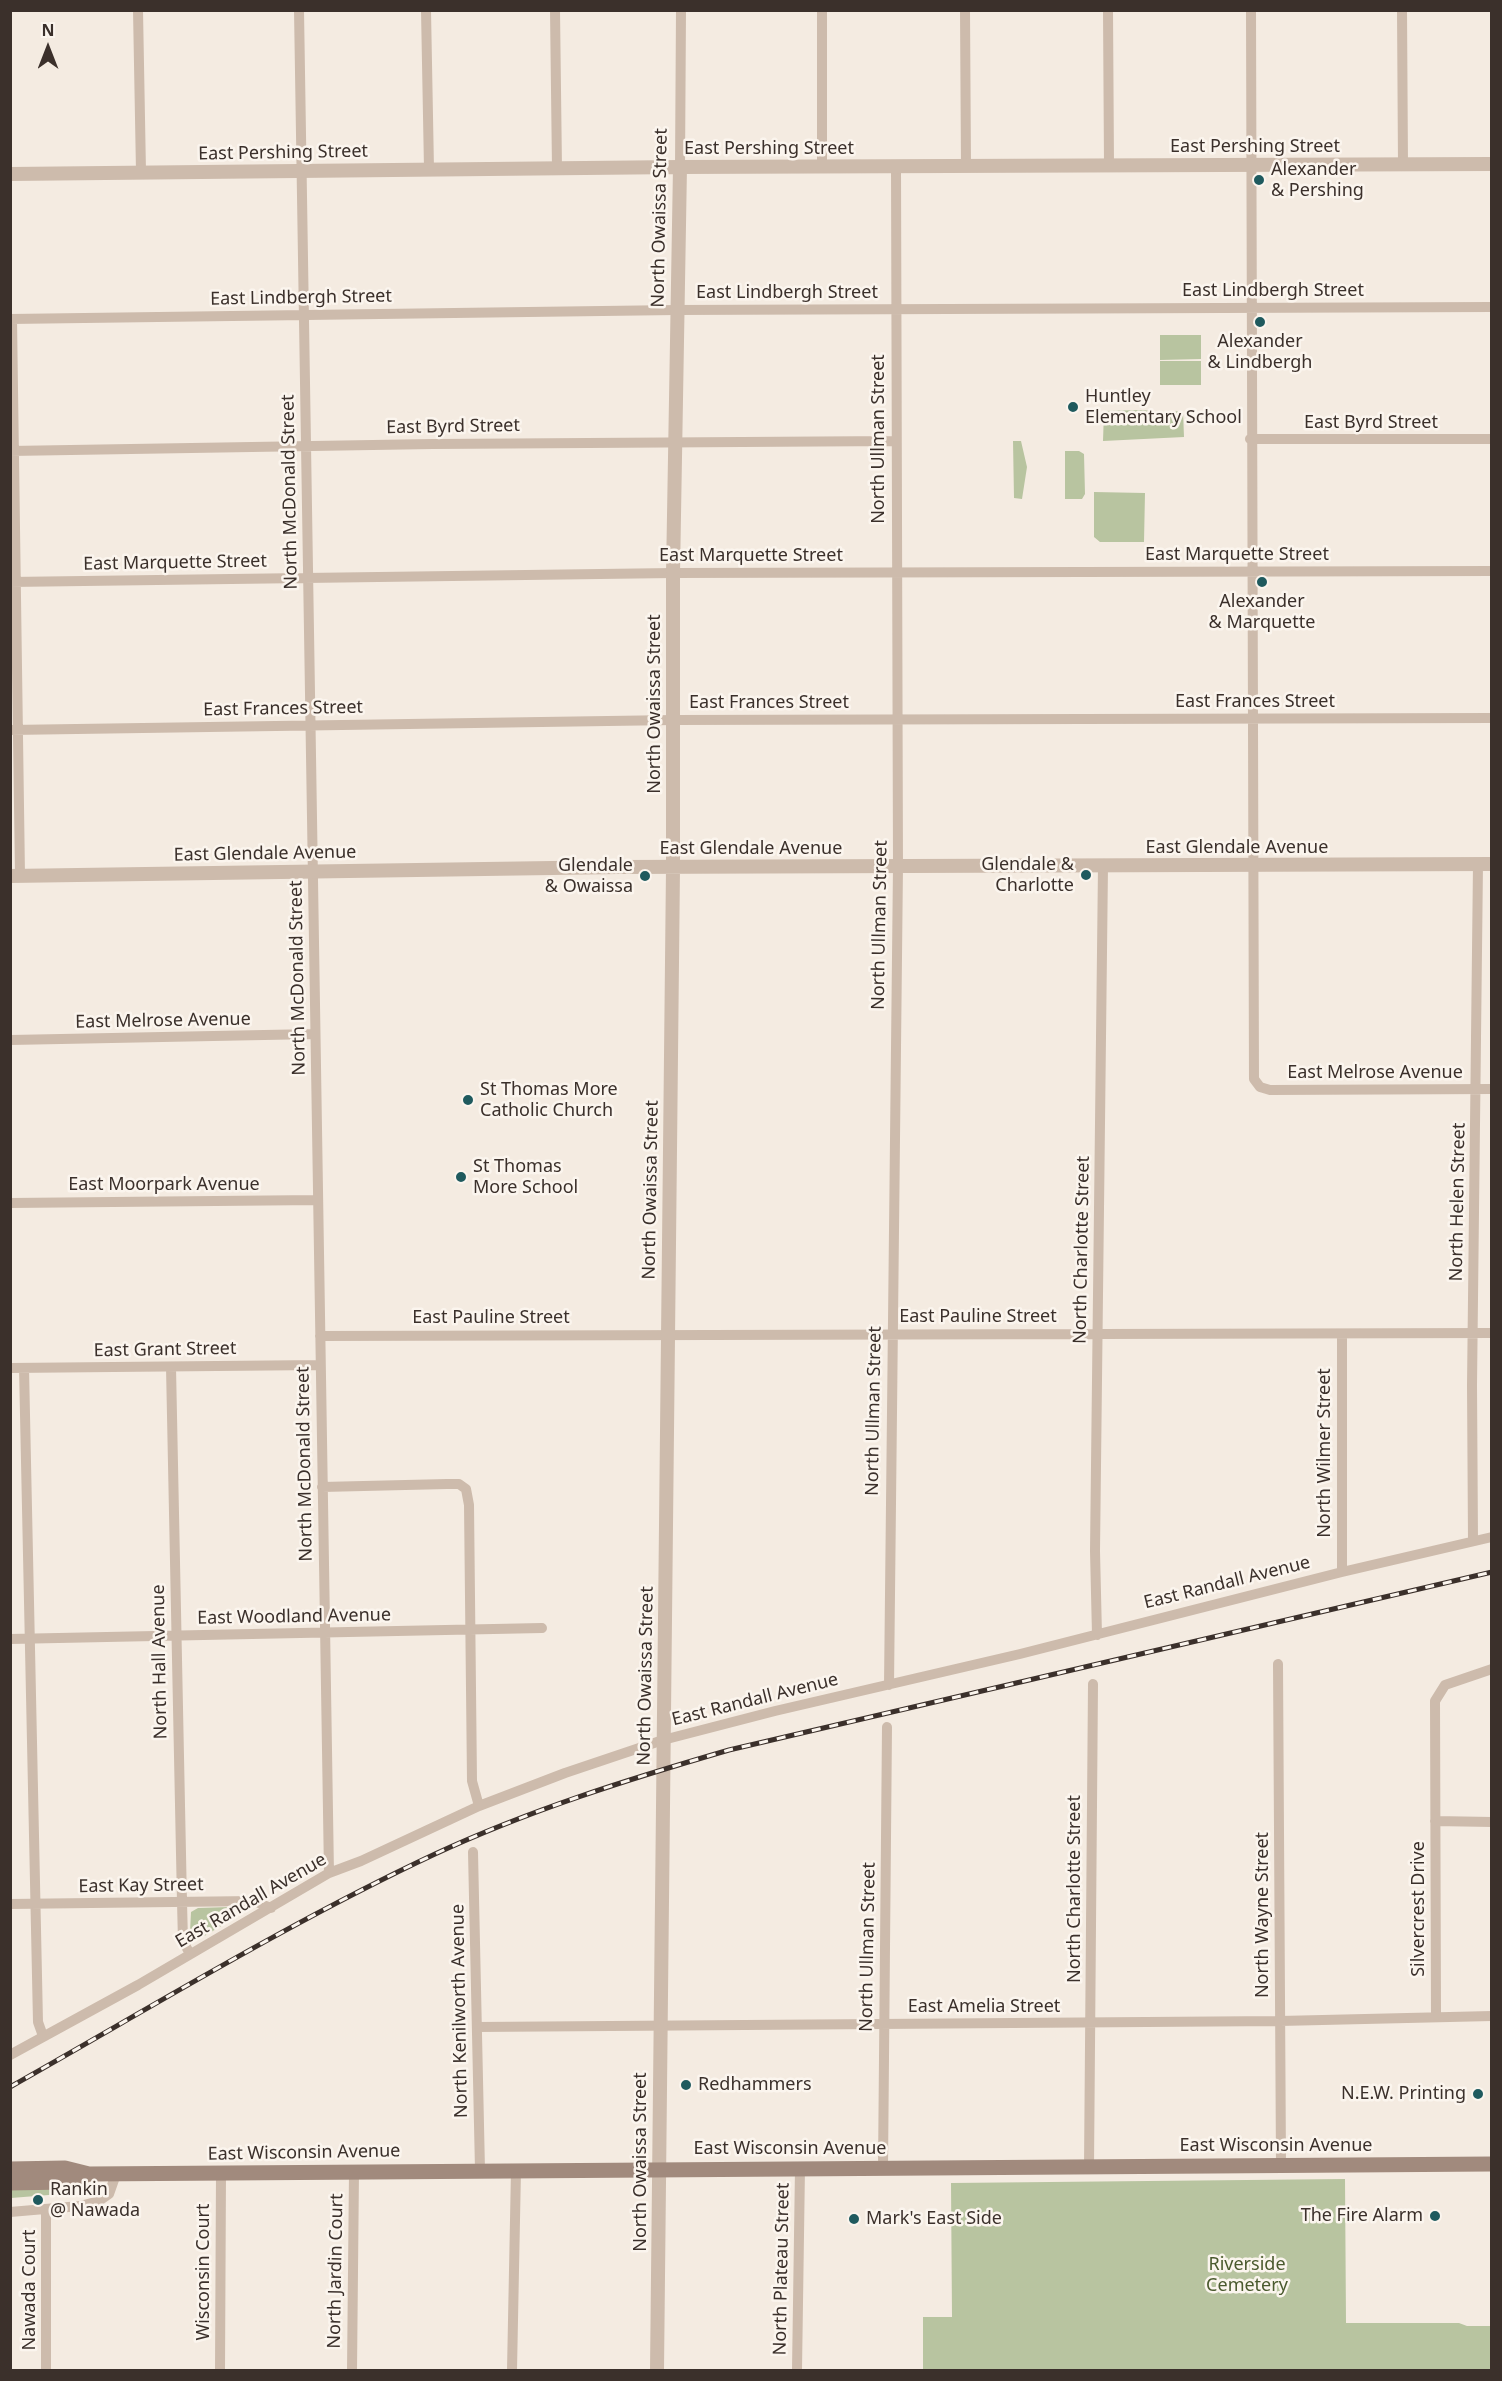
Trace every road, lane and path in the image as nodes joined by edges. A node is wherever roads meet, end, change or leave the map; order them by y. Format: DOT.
graph roads {
  1 [pos="138,10"];
  2 [pos="299,10"];
  3 [pos="426,10"];
  4 [pos="555,10"];
  5 [pos="681,10"];
  6 [pos="822,10"];
  7 [pos="965,10"];
  8 [pos="1108,10"];
  9 [pos="1251,10"];
  10 [pos="1402,10"];
  11 [pos="1251,164"];
  12 [pos="1491,164"];
  13 [pos="1108,165"];
  14 [pos="1403,165"];
  15 [pos="896,166"];
  16 [pos="966,166"];
  17 [pos="680,167"];
  18 [pos="822,168"];
  19 [pos="429,169"];
  20 [pos="557,169"];
  21 [pos="301,171"];
  22 [pos="141,172"];
  23 [pos="10,174"];
  24 [pos="1491,307"];
  25 [pos="1250,308"];
  26 [pos="676,309"];
  27 [pos="896,309"];
  28 [pos="304,314"];
  29 [pos="11,319"];
  30 [pos="1491,439"];
  31 [pos="1250,440"];
  32 [pos="675,441"];
  33 [pos="896,441"];
  34 [pos="306,446"];
  35 [pos="12,451"];
  36 [pos="1251,571"];
  37 [pos="1491,571"];
  38 [pos="673,573"];
  39 [pos="896,573"];
  40 [pos="308,578"];
  41 [pos="13,582"];
  42 [pos="1253,718"];
  43 [pos="1491,718"];
  44 [pos="674,720"];
  45 [pos="897,720"];
  46 [pos="310,725"];
  47 [pos="14,730"];
  48 [pos="1485,864"];
  49 [pos="898,866"];
  50 [pos="1103,866"];
  51 [pos="1254,866"];
  52 [pos="673,868"];
  53 [pos="312,872"];
  54 [pos="15,875"];
  55 [pos="315,1034"];
  56 [pos="10,1040"];
  57 [pos="1475,1089"];
  58 [pos="1491,1089"];
  59 [pos="318,1200"];
  60 [pos="10,1203"];
  61 [pos="668,1334"];
  62 [pos="892,1334"];
  63 [pos="1097,1334"];
  64 [pos="1342,1334"];
  65 [pos="1473,1334"];
  66 [pos="1491,1334"];
  67 [pos="320,1336"];
  68 [pos="320,1365"];
  69 [pos="171,1367"];
  70 [pos="10,1368"];
  71 [pos="24,1368"];
  72 [pos="322,1488"];
  73 [pos="1491,1537"];
  74 [pos="1473,1541"];
  75 [pos="1342,1572"];
  76 [pos="542,1628"];
  77 [pos="471,1630"];
  78 [pos="325,1633"];
  79 [pos="1097,1635"];
  80 [pos="176,1637"];
  81 [pos="10,1639"];
  82 [pos="30,1639"];
  83 [pos="1278,1664"];
  84 [pos="1491,1669"];
  85 [pos="1093,1684"];
  86 [pos="889,1685"];
  87 [pos="887,1727"];
  88 [pos="663,1740"];
  89 [pos="479,1806"];
  90 [pos="1435,1821"];
  91 [pos="1491,1822"];
  92 [pos="473,1852"];
  93 [pos="329,1873"];
  94 [pos="182,1902"];
  95 [pos="10,1904"];
  96 [pos="35,1904"];
  97 [pos="271,1908"];
  98 [pos="190,1954"];
  99 [pos="1491,2016"];
  100 [pos="1436,2017"];
  101 [pos="1280,2021"];
  102 [pos="884,2023"];
  103 [pos="1091,2023"];
  104 [pos="659,2025"];
  105 [pos="477,2027"];
  106 [pos="43,2036"];
  107 [pos="10,2055"];
  108 [pos="1491,2164"];
  109 [pos="1281,2165"];
  110 [pos="1089,2166"];
  111 [pos="800,2168"];
  112 [pos="883,2168"];
  113 [pos="10,2169"];
  114 [pos="659,2169"];
  115 [pos="480,2170"];
  116 [pos="516,2170"];
  117 [pos="354,2172"];
  118 [pos="221,2173"];
  119 [pos="89,2174"];
  120 [pos="116,2174"];
  121 [pos="10,2183"];
  122 [pos="46,2209"];
  123 [pos="10,2212"];
  124 [pos="46,2370"];
  125 [pos="220,2370"];
  126 [pos="352,2370"];
  127 [pos="512,2370"];
  128 [pos="657,2370"];
  129 [pos="797,2370"];
  1 -- 22 [label="street"];
  2 -- 21 [label="street, North McDonald Street"];
  3 -- 19 [label="street"];
  4 -- 20 [label="street"];
  5 -- 17 [label="street, North Owaissa Street"];
  6 -- 18 [label="street"];
  7 -- 16 [label="street"];
  8 -- 13 [label="street"];
  9 -- 11 [label="street"];
  10 -- 14 [label="street"];
  11 -- 13 [label="street, East Pershing Street"];
  11 -- 14 [label="street, East Pershing Street"];
  11 -- 25 [label="street"];
  12 -- 14 [label="street, East Pershing Street"];
  13 -- 16 [label="street, East Pershing Street"];
  15 -- 16 [label="street, East Pershing Street"];
  15 -- 18 [label="street, East Pershing Street"];
  15 -- 27 [label="street, North Ullman Street"];
  17 -- 18 [label="street, East Pershing Street"];
  17 -- 20 [label="street, East Pershing Street"];
  17 -- 26 [label="street, North Owaissa Street"];
  19 -- 20 [label="street, East Pershing Street"];
  19 -- 21 [label="street, East Pershing Street"];
  21 -- 22 [label="street, East Pershing Street"];
  21 -- 28 [label="street, North McDonald Street"];
  22 -- 23 [label="street, East Pershing Street"];
  24 -- 25 [label="street, East Lindbergh Street"];
  25 -- 27 [label="street, East Lindbergh Street"];
  25 -- 31 [label="street"];
  26 -- 27 [label="street, East Lindbergh Street"];
  26 -- 28 [label="street, East Lindbergh Street"];
  26 -- 32 [label="street, North Owaissa Street"];
  27 -- 33 [label="street, North Ullman Street"];
  28 -- 29 [label="street, East Lindbergh Street"];
  28 -- 34 [label="street, North McDonald Street"];
  29 -- 35 [label="street"];
  30 -- 31 [label="street, East Byrd Street"];
  31 -- 36 [label="street"];
  32 -- 33 [label="street, East Byrd Street"];
  32 -- 34 [label="street, East Byrd Street"];
  32 -- 38 [label="street, North Owaissa Street"];
  33 -- 39 [label="street, North Ullman Street"];
  34 -- 35 [label="street, East Byrd Street"];
  34 -- 40 [label="street, North McDonald Street"];
  35 -- 41 [label="street"];
  36 -- 37 [label="street, East Marquette Street"];
  36 -- 39 [label="street, East Marquette Street"];
  36 -- 42 [label="street"];
  38 -- 39 [label="street, East Marquette Street"];
  38 -- 40 [label="street, East Marquette Street"];
  38 -- 44 [label="street, North Owaissa Street"];
  39 -- 45 [label="street, North Ullman Street"];
  40 -- 41 [label="street, East Marquette Street"];
  40 -- 46 [label="street, North McDonald Street"];
  41 -- 47 [label="street"];
  42 -- 43 [label="street, East Frances Street"];
  42 -- 45 [label="street, East Frances Street"];
  42 -- 51 [label="street"];
  44 -- 45 [label="street, East Frances Street"];
  44 -- 46 [label="street, East Frances Street"];
  44 -- 52 [label="street, North Owaissa Street"];
  45 -- 49 [label="street, North Ullman Street"];
  46 -- 47 [label="street, East Frances Street"];
  46 -- 53 [label="street, North McDonald Street"];
  47 -- 54 [label="street"];
  48 -- 51 [label="street, East Glendale Avenue"];
  48 -- 57 [label="street, North Helen Street"];
  49 -- 50 [label="street, East Glendale Avenue"];
  49 -- 52 [label="street, East Glendale Avenue"];
  49 -- 62 [label="street, North Ullman Street"];
  50 -- 51 [label="street, East Glendale Avenue"];
  50 -- 63 [label="street, North Charlotte Street"];
  51 -- 57 [label="street, East Melrose Avenue"];
  52 -- 53 [label="street, East Glendale Avenue"];
  52 -- 61 [label="street, North Owaissa Street"];
  53 -- 54 [label="street, East Glendale Avenue"];
  53 -- 55 [label="street, North McDonald Street"];
  55 -- 56 [label="street, East Melrose Avenue"];
  55 -- 59 [label="street, North McDonald Street"];
  57 -- 58 [label="street, East Melrose Avenue"];
  57 -- 65 [label="street, North Helen Street"];
  59 -- 60 [label="street, East Moorpark Avenue"];
  59 -- 67 [label="street, North McDonald Street"];
  61 -- 62 [label="street, East Pauline Street"];
  61 -- 67 [label="street, East Pauline Street"];
  61 -- 88 [label="street, North Owaissa Street"];
  62 -- 63 [label="street, East Pauline Street"];
  62 -- 86 [label="street, North Ullman Street"];
  63 -- 64 [label="street, East Pauline Street"];
  63 -- 79 [label="street, North Charlotte Street"];
  64 -- 65 [label="street, East Pauline Street"];
  64 -- 75 [label="street, North Wilmer Street"];
  65 -- 66 [label="street, East Pauline Street"];
  65 -- 74 [label="street, North Helen Street"];
  67 -- 68 [label="street, North McDonald Street"];
  68 -- 69 [label="street, East Grant Street"];
  68 -- 72 [label="street, North McDonald Street"];
  69 -- 71 [label="street, East Grant Street"];
  69 -- 80 [label="street, North Hall Avenue"];
  70 -- 71 [label="street, East Grant Street"];
  71 -- 82 [label="street"];
  72 -- 77 [label="street"];
  72 -- 78 [label="street, North McDonald Street"];
  73 -- 74 [label="street, East Randall Avenue"];
  74 -- 75 [label="street, East Randall Avenue"];
  75 -- 79 [label="street, East Randall Avenue"];
  76 -- 77 [label="street, East Woodland Avenue"];
  77 -- 78 [label="street, East Woodland Avenue"];
  77 -- 89 [label="street"];
  78 -- 80 [label="street, East Woodland Avenue"];
  78 -- 93 [label="street, North McDonald Street"];
  79 -- 86 [label="street, East Randall Avenue"];
  80 -- 82 [label="street, East Woodland Avenue"];
  80 -- 94 [label="street, North Hall Avenue"];
  81 -- 82 [label="street, East Woodland Avenue"];
  82 -- 96 [label="street"];
  83 -- 101 [label="street, North Wayne Street"];
  84 -- 90 [label="street"];
  85 -- 103 [label="street, North Charlotte Street"];
  86 -- 88 [label="street, East Randall Avenue"];
  87 -- 102 [label="street, North Ullman Street"];
  88 -- 89 [label="street, East Randall Avenue"];
  88 -- 104 [label="street, North Owaissa Street"];
  89 -- 93 [label="street, East Randall Avenue"];
  90 -- 91 [label="street, Silvercrest Drive"];
  90 -- 100 [label="street, Silvercrest Drive"];
  92 -- 105 [label="street, North Kenilworth Avenue"];
  93 -- 97 [label="street, East Randall Avenue"];
  94 -- 96 [label="street, East Kay Street"];
  94 -- 97 [label="street, East Kay Street"];
  94 -- 98 [label="street, North Hall Avenue"];
  95 -- 96 [label="street, East Kay Street"];
  96 -- 106 [label="street"];
  97 -- 98 [label="street, East Randall Avenue"];
  98 -- 106 [label="street, East Randall Avenue"];
  99 -- 100 [label="street, East Amelia Street"];
  100 -- 101 [label="street, East Amelia Street"];
  101 -- 103 [label="street, East Amelia Street"];
  101 -- 109 [label="street, North Wayne Street"];
  102 -- 103 [label="street, East Amelia Street"];
  102 -- 104 [label="street, East Amelia Street"];
  102 -- 112 [label="street, North Ullman Street"];
  103 -- 110 [label="street, North Charlotte Street"];
  104 -- 105 [label="street, East Amelia Street"];
  104 -- 114 [label="street, North Owaissa Street"];
  105 -- 115 [label="street, North Kenilworth Avenue"];
  106 -- 107 [label="street, East Randall Avenue"];
  108 -- 109 [label="main road, East Wisconsin Avenue"];
  109 -- 110 [label="main road, East Wisconsin Avenue"];
  110 -- 112 [label="main road, East Wisconsin Avenue"];
  111 -- 112 [label="main road, East Wisconsin Avenue"];
  111 -- 114 [label="main road, East Wisconsin Avenue"];
  111 -- 129 [label="street, North Plateau Street"];
  113 -- 119 [label="main road, East Wisconsin Avenue"];
  114 -- 116 [label="main road, East Wisconsin Avenue"];
  114 -- 128 [label="street, North Owaissa Street"];
  115 -- 116 [label="main road, East Wisconsin Avenue"];
  115 -- 117 [label="main road, East Wisconsin Avenue"];
  116 -- 127 [label="street"];
  117 -- 118 [label="main road, East Wisconsin Avenue"];
  117 -- 126 [label="street, North Jardin Court"];
  118 -- 120 [label="main road, East Wisconsin Avenue"];
  118 -- 125 [label="street, Wisconsin Court"];
  119 -- 120 [label="main road, East Wisconsin Avenue"];
  119 -- 121 [label="main road, East Wisconsin Avenue"];
  120 -- 122 [label="street"];
  122 -- 123 [label="street"];
  122 -- 124 [label="street, Nawada Court"];
}
